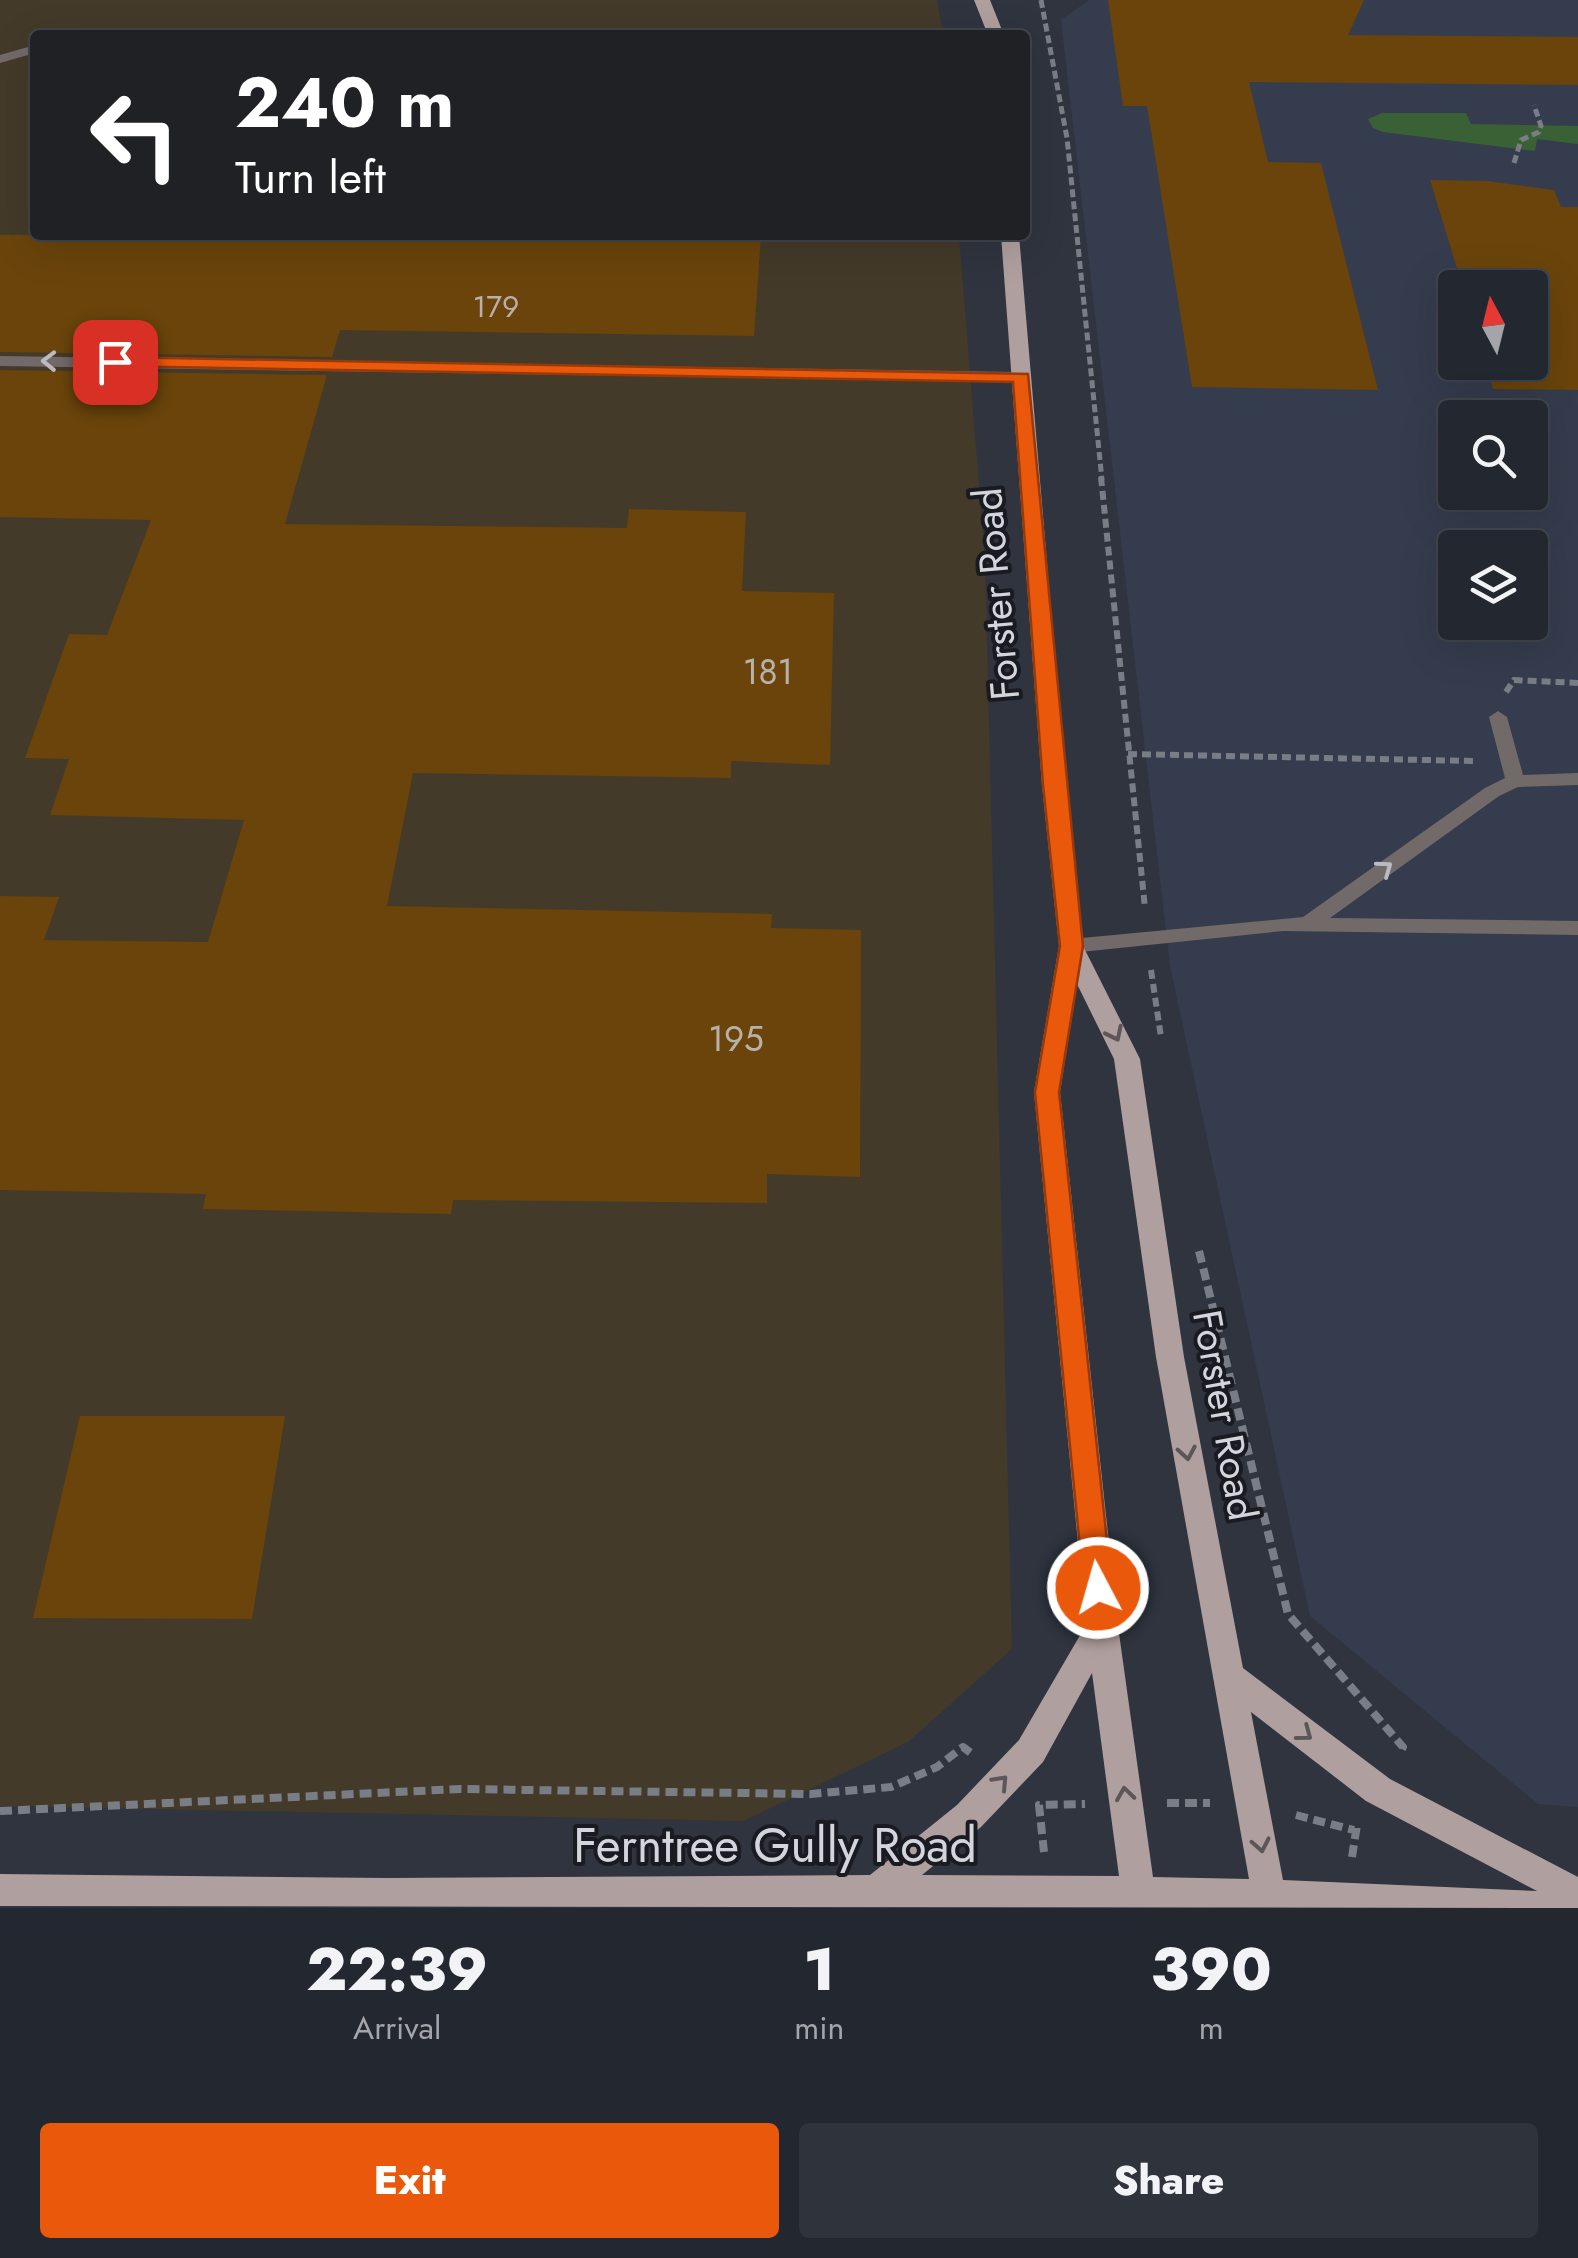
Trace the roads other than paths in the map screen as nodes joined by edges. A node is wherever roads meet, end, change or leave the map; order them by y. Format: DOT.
graph roads {
  1 [pos="982,0"];
  2 [pos="1006,3"];
  3 [pos="995,30"];
  4 [pos="995,30"];
  5 [pos="30,50"];
  6 [pos="0,59"];
  7 [pos="1010,240"];
  8 [pos="0,361"];
  9 [pos="1022,377"];
  10 [pos="1498,718"];
  11 [pos="1578,780"];
  12 [pos="1515,781"];
  13 [pos="1306,924"];
  14 [pos="1578,928"];
  15 [pos="1071,946"];
  16 [pos="1102,1626"];
  17 [pos="1228,1675"];
  18 [pos="0,1890"];
  19 [pos="876,1892"];
  20 [pos="1578,1896"];
  21 [pos="1139,1899"];
  22 [pos="1271,1902"];
  23 [pos="1549,1908"];
  1 -- 3 [label="main road"];
  2 -- 4 [label="main road"];
  5 -- 6 [label="lane"];
  7 -- 9 [label="main road, Forster Road"];
  9 -- 8 [label="lane, one-way"];
  9 -- 15 [label="main road, Forster Road"];
  10 -- 12 [label="lane"];
  11 -- 12 [label="lane"];
  13 -- 12 [label="lane, one-way"];
  13 -- 14 [label="lane"];
  13 -- 15 [label="lane"];
  15 -- 16 [label="main road, Forster Road"];
  15 -- 17 [label="main road, Forster Road, one-way"];
  19 -- 16 [label="main road, one-way"];
  21 -- 16 [label="main road, Forster Road, one-way"];
  17 -- 20 [label="main road, one-way"];
  17 -- 22 [label="main road, Forster Road, one-way"];
  18 -- 19 [label="main road, Ferntree Gully Road"];
  19 -- 21 [label="main road, Ferntree Gully Road"];
  21 -- 22 [label="main road, Ferntree Gully Road"];
  22 -- 23 [label="main road, Ferntree Gully Road"];
}
